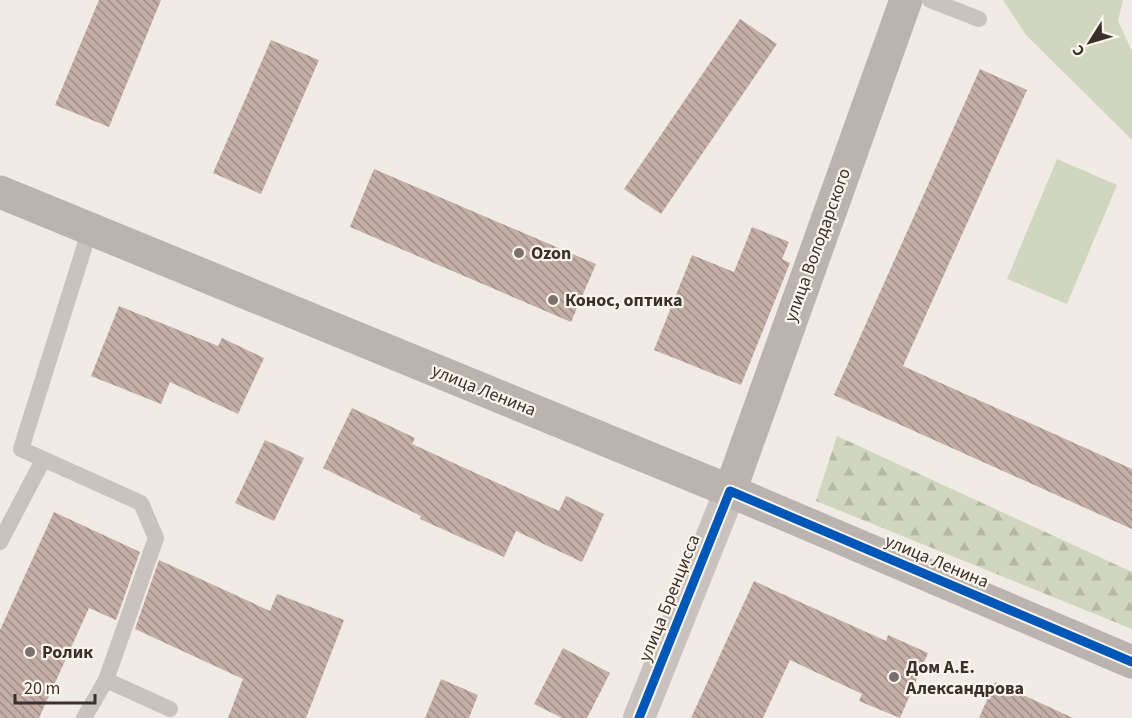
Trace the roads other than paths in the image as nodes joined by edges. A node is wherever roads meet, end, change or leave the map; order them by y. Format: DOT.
graph roads {
  1 [pos="906,0"];
  2 [pos="930,0"];
  3 [pos="979,19"];
  4 [pos="0,192"];
  5 [pos="90,229"];
  6 [pos="43,460"];
  7 [pos="730,491"];
  8 [pos="0,542"];
  9 [pos="1132,662"];
  10 [pos="106,680"];
  11 [pos="170,709"];
  12 [pos="84,718"];
  13 [pos="639,718"];
  1 -- 7 [label="main road, улица Володарского"];
  2 -- 3 [label="lane"];
  4 -- 5 [label="main road, улица Ленина"];
  5 -- 6 [label="lane"];
  5 -- 7 [label="main road, улица Ленина"];
  6 -- 8 [label="lane"];
  6 -- 10 [label="lane"];
  7 -- 9 [label="main road, улица Ленина"];
  7 -- 13 [label="street, улица Бренцисса"];
  10 -- 11 [label="lane"];
  10 -- 12 [label="lane"];
}
